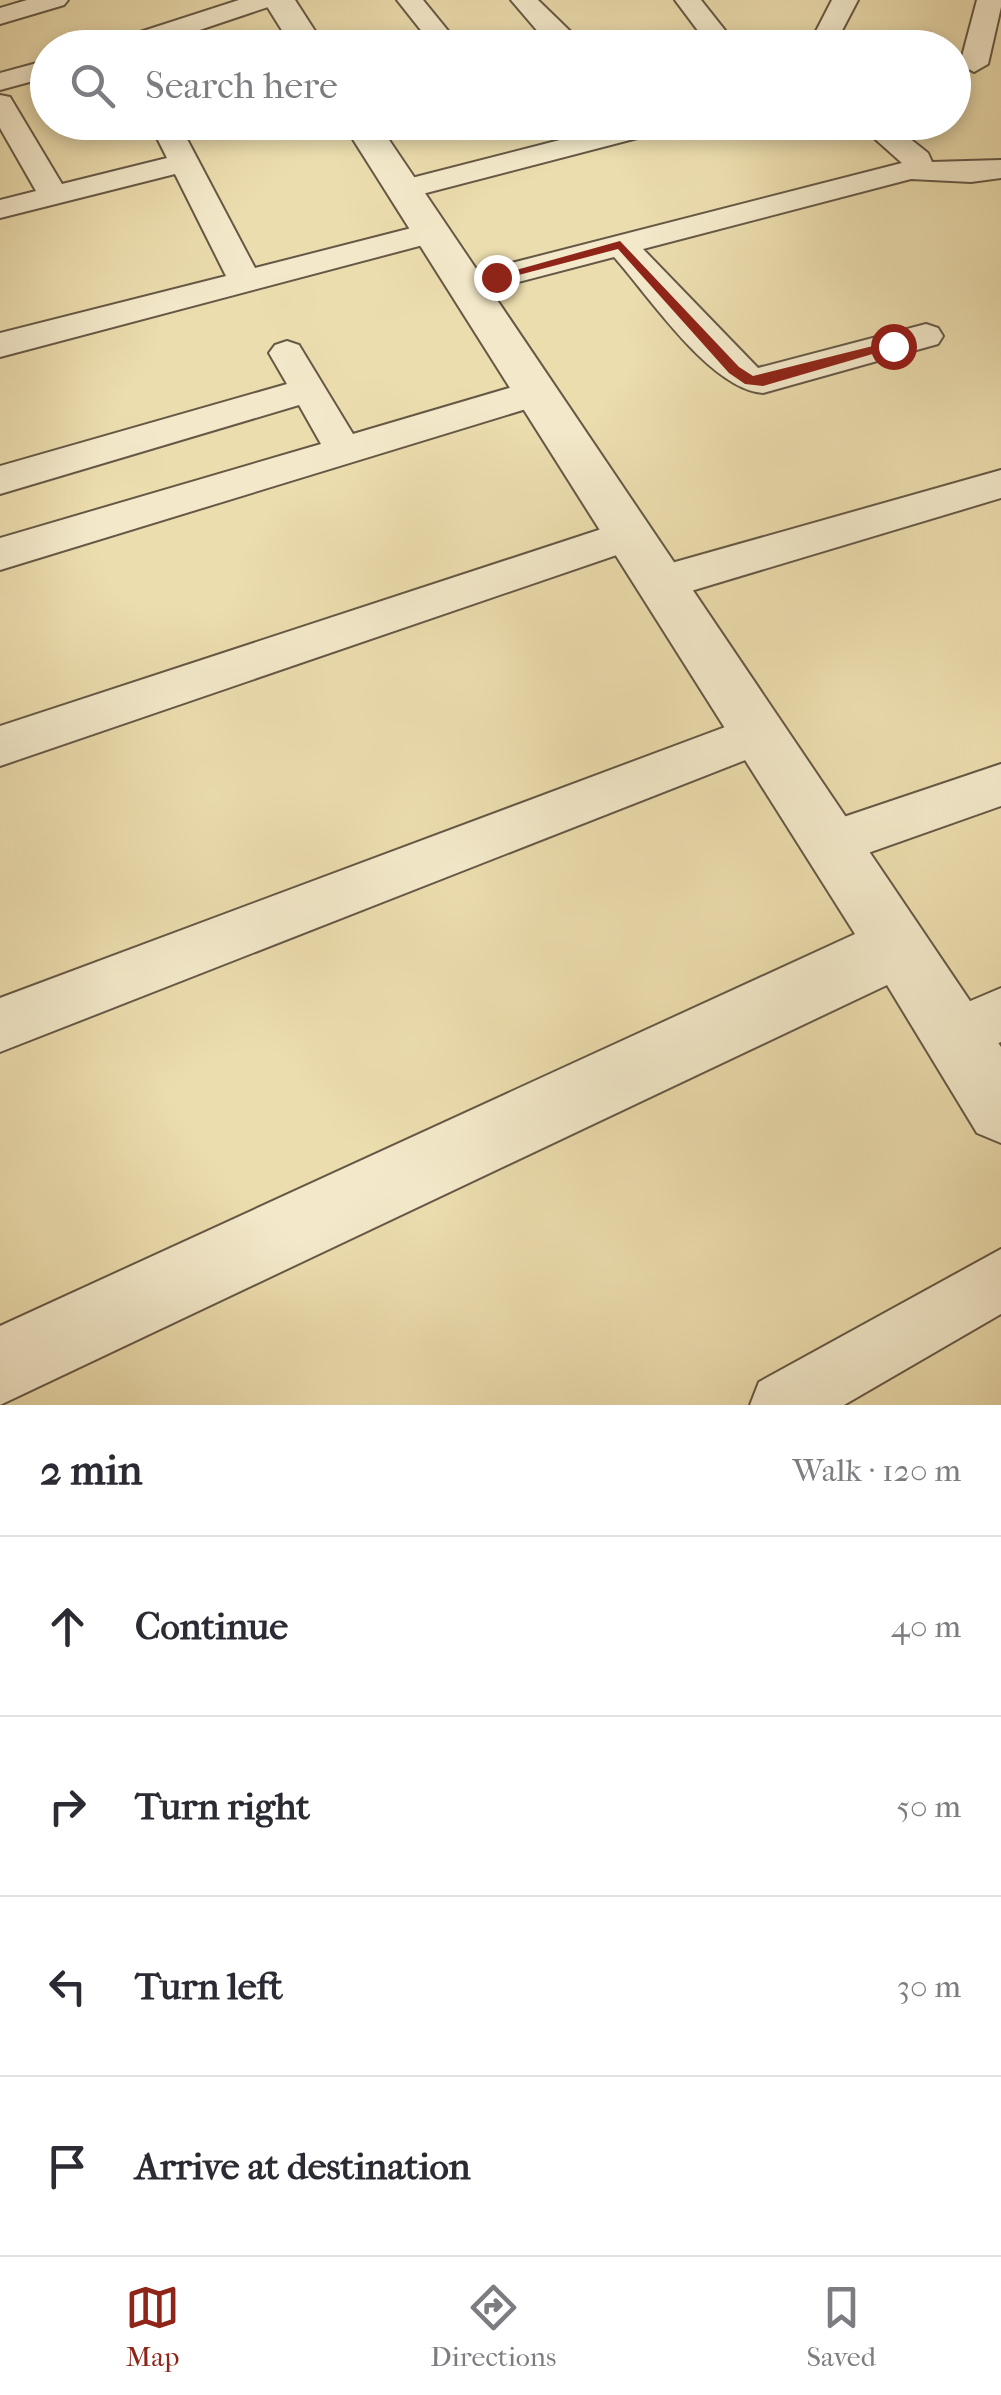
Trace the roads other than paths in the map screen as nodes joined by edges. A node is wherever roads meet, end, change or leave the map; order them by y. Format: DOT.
graph roads {
  1 [pos="54,0"];
  2 [pos="265,0"];
  3 [pos="278,0"];
  4 [pos="410,0"];
  5 [pos="524,0"];
  6 [pos="688,0"];
  7 [pos="844,0"];
  8 [pos="990,0"];
  9 [pos="0,16"];
  10 [pos="174,30"];
  11 [pos="298,30"];
  12 [pos="434,30"];
  13 [pos="554,30"];
  14 [pos="708,30"];
  15 [pos="830,30"];
  16 [pos="976,64"];
  17 [pos="30,73"];
  18 [pos="0,82"];
  19 [pos="0,103"];
  20 [pos="172,140"];
  21 [pos="371,140"];
  22 [pos="596,140"];
  23 [pos="893,140"];
  24 [pos="184,163"];
  25 [pos="1001,169"];
  26 [pos="912,170"];
  27 [pos="403,190"];
  28 [pos="54,196"];
  29 [pos="0,209"];
  30 [pos="432,234"];
  31 [pos="620,245"];
  32 [pos="246,282"];
  33 [pos="466,285"];
  34 [pos="926,336"];
  35 [pos="0,346"];
  36 [pos="287,354"];
  37 [pos="308,390"];
  38 [pos="536,393"];
  39 [pos="344,451"];
  40 [pos="0,480"];
  41 [pos="1001,484"];
  42 [pos="629,535"];
  43 [pos="0,554"];
  44 [pos="661,583"];
  45 [pos="760,734"];
  46 [pos="0,746"];
  47 [pos="1001,785"];
  48 [pos="831,843"];
  49 [pos="898,946"];
  50 [pos="0,1025"];
  51 [pos="978,1025"];
  52 [pos="1001,1110"];
  53 [pos="1001,1280"];
  54 [pos="0,1366"];
  55 [pos="782,1405"];
  1 -- 9 [label="street"];
  2 -- 10 [label="street"];
  3 -- 11 [label="street"];
  4 -- 12 [label="street"];
  5 -- 13 [label="street"];
  6 -- 14 [label="street"];
  7 -- 15 [label="street"];
  8 -- 16 [label="street"];
  17 -- 18 [label="street"];
  19 -- 28 [label="street"];
  20 -- 24 [label="street"];
  21 -- 27 [label="street"];
  22 -- 27 [label="street"];
  23 -- 26 [label="street"];
  24 -- 28 [label="street"];
  24 -- 32 [label="street"];
  25 -- 26 [label="street"];
  26 -- 31 [label="street"];
  27 -- 30 [label="street"];
  28 -- 29 [label="street"];
  30 -- 32 [label="street"];
  30 -- 33 [label="street"];
  31 -- 33 [label="street"];
  31 -- 34 [label="street"];
  32 -- 35 [label="street"];
  33 -- 38 [label="street"];
  36 -- 37 [label="street"];
  37 -- 39 [label="street"];
  37 -- 40 [label="street"];
  38 -- 39 [label="street"];
  38 -- 42 [label="street"];
  39 -- 43 [label="street"];
  41 -- 44 [label="street"];
  42 -- 44 [label="street"];
  42 -- 46 [label="street"];
  44 -- 45 [label="street"];
  45 -- 48 [label="street"];
  45 -- 50 [label="street"];
  47 -- 48 [label="street"];
  48 -- 49 [label="street"];
  49 -- 51 [label="street"];
  49 -- 54 [label="street"];
  51 -- 52 [label="street"];
  53 -- 55 [label="street"];
}
